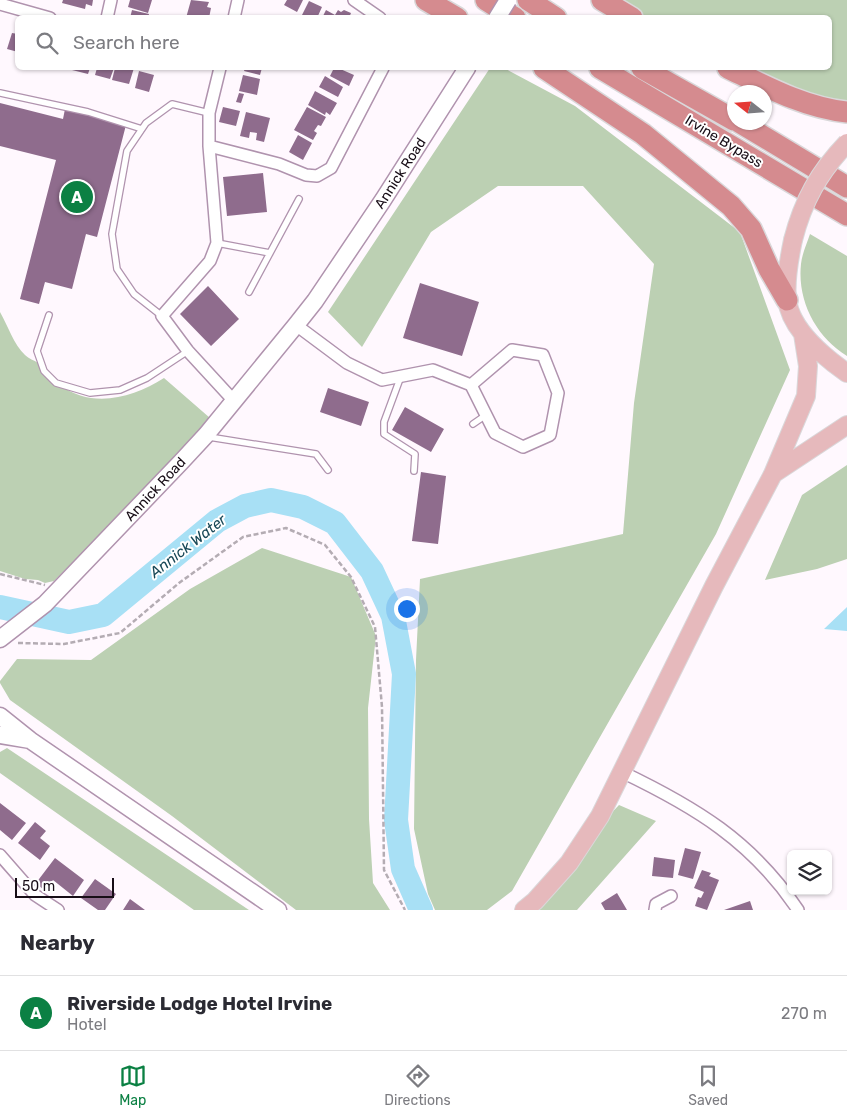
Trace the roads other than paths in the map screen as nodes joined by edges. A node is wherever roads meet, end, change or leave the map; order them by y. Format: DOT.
graph roads {
  1 [pos="111,0"];
  2 [pos="238,0"];
  3 [pos="354,0"];
  4 [pos="426,0"];
  5 [pos="486,0"];
  6 [pos="508,0"];
  7 [pos="528,0"];
  8 [pos="602,0"];
  9 [pos="0,4"];
  10 [pos="39,15"];
  11 [pos="108,15"];
  12 [pos="235,15"];
  13 [pos="376,15"];
  14 [pos="452,15"];
  15 [pos="499,15"];
  16 [pos="510,15"];
  17 [pos="551,15"];
  18 [pos="627,15"];
  19 [pos="220,70"];
  20 [pos="382,70"];
  21 [pos="465,70"];
  22 [pos="547,70"];
  23 [pos="603,70"];
  24 [pos="646,70"];
  25 [pos="732,70"];
  26 [pos="0,93"];
  27 [pos="847,112"];
  28 [pos="209,113"];
  29 [pos="727,116"];
  30 [pos="142,129"];
  31 [pos="752,130"];
  32 [pos="847,143"];
  33 [pos="208,146"];
  34 [pos="847,188"];
  35 [pos="299,199"];
  36 [pos="847,214"];
  37 [pos="217,243"];
  38 [pos="270,253"];
  39 [pos="249,292"];
  40 [pos="787,300"];
  41 [pos="49,315"];
  42 [pos="162,316"];
  43 [pos="296,325"];
  44 [pos="803,334"];
  45 [pos="188,351"];
  46 [pos="847,373"];
  47 [pos="401,376"];
  48 [pos="471,385"];
  49 [pos="234,401"];
  50 [pos="486,415"];
  51 [pos="473,424"];
  52 [pos="847,425"];
  53 [pos="204,436"];
  54 [pos="328,470"];
  55 [pos="414,471"];
  56 [pos="773,474"];
  57 [pos="4,640"];
  58 [pos="0,716"];
  59 [pos="0,735"];
  60 [pos="30,740"];
  61 [pos="622,772"];
  62 [pos="0,855"];
  63 [pos="672,896"];
  64 [pos="58,910"];
  65 [pos="278,910"];
  66 [pos="524,910"];
  67 [pos="655,910"];
  68 [pos="798,910"];
  1 -- 11 [label="street"];
  2 -- 12 [label="street"];
  3 -- 13 [label="street"];
  4 -- 14 [label="highway"];
  5 -- 16 [label="highway"];
  6 -- 15 [label="main road, bridge"];
  7 -- 17 [label="highway"];
  8 -- 18 [label="highway"];
  9 -- 10 [label="street"];
  19 -- 28 [label="street"];
  20 -- 33 [label="street"];
  21 -- 43 [label="main road, Annick Road"];
  22 -- 40 [label="highway"];
  23 -- 36 [label="highway, Irvine Bypass"];
  24 -- 29 [label="highway, Irvine Bypass"];
  25 -- 27 [label="highway"];
  26 -- 30 [label="lane"];
  28 -- 30 [label="lane"];
  28 -- 33 [label="street"];
  30 -- 42 [label="lane"];
  31 -- 34 [label="highway, Irvine Bypass"];
  32 -- 40 [label="main road, bridge"];
  33 -- 37 [label="street"];
  35 -- 38 [label="lane"];
  37 -- 38 [label="lane"];
  37 -- 42 [label="street"];
  38 -- 39 [label="lane"];
  40 -- 44 [label="main road"];
  41 -- 45 [label="lane"];
  42 -- 45 [label="street"];
  43 -- 47 [label="street"];
  43 -- 49 [label="main road, Annick Road"];
  44 -- 46 [label="main road"];
  44 -- 56 [label="main road"];
  45 -- 49 [label="street"];
  47 -- 48 [label="street"];
  47 -- 55 [label="lane"];
  48 -- 50 [label="street"];
  48 -- 50 [label="street"];
  49 -- 53 [label="main road, Annick Road"];
  50 -- 51 [label="lane"];
  52 -- 56 [label="main road"];
  53 -- 54 [label="lane"];
  53 -- 57 [label="main road, Annick Road"];
  56 -- 61 [label="main road"];
  58 -- 60 [label="main road"];
  59 -- 60 [label="main road"];
  60 -- 65 [label="main road"];
  61 -- 66 [label="main road"];
  61 -- 68 [label="street"];
  62 -- 64 [label="street"];
  63 -- 67 [label="street"];
}
